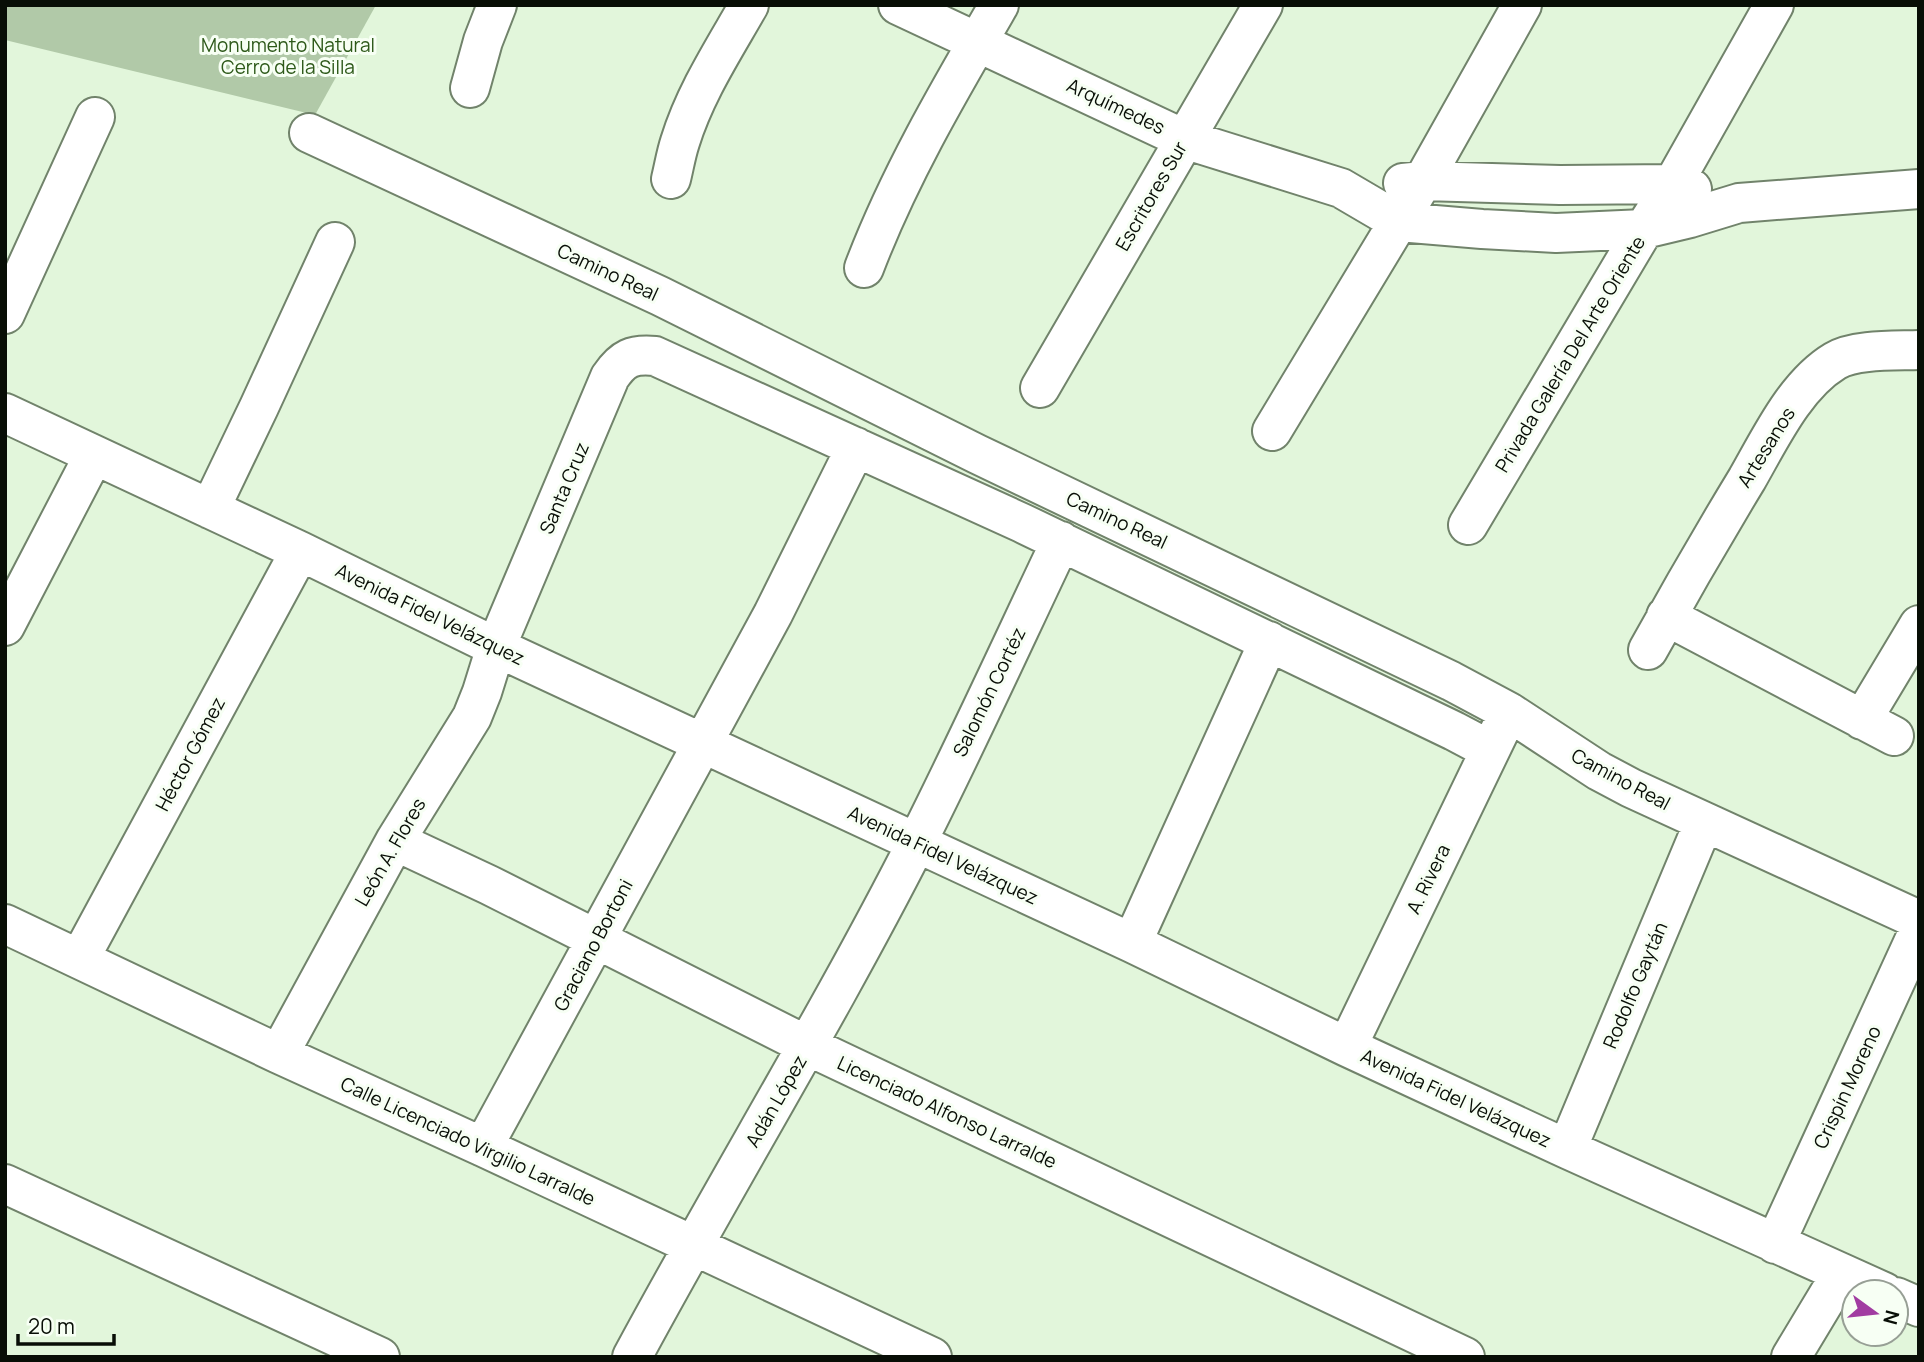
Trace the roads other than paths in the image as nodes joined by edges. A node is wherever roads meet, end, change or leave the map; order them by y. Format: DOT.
graph roads {
  1 [pos="496,5"];
  2 [pos="749,5"];
  3 [pos="898,5"];
  4 [pos="999,5"];
  5 [pos="1262,5"];
  6 [pos="1522,5"];
  7 [pos="1774,5"];
  8 [pos="978,41"];
  9 [pos="470,88"];
  10 [pos="95,117"];
  11 [pos="309,133"];
  12 [pos="1184,139"];
  13 [pos="671,179"];
  14 [pos="1423,181"];
  15 [pos="1673,184"];
  16 [pos="1342,188"];
  17 [pos="1919,188"];
  18 [pos="1739,203"];
  19 [pos="1399,222"];
  20 [pos="1644,229"];
  21 [pos="335,242"];
  22 [pos="864,268"];
  23 [pos="5,314"];
  24 [pos="1919,349"];
  25 [pos="1040,387"];
  26 [pos="5,413"];
  27 [pos="1272,431"];
  28 [pos="856,447"];
  29 [pos="94,455"];
  30 [pos="210,509"];
  31 [pos="1468,525"];
  32 [pos="1061,541"];
  33 [pos="300,551"];
  34 [pos="1667,617"];
  35 [pos="1919,625"];
  36 [pos="5,626"];
  37 [pos="1269,641"];
  38 [pos="496,647"];
  39 [pos="1648,650"];
  40 [pos="1509,712"];
  41 [pos="703,743"];
  42 [pos="1490,750"];
  43 [pos="1704,822"];
  44 [pos="395,841"];
  45 [pos="917,842"];
  46 [pos="1919,920"];
  47 [pos="5,924"];
  48 [pos="1919,930"];
  49 [pos="596,940"];
  50 [pos="1132,943"];
  51 [pos="79,958"];
  52 [pos="808,1046"];
  53 [pos="1347,1047"];
  54 [pos="279,1054"];
  55 [pos="483,1147"];
  56 [pos="1567,1149"];
  57 [pos="5,1184"];
  58 [pos="1775,1244"];
  59 [pos="692,1246"];
  60 [pos="1841,1274"];
  61 [pos="1851,1278"];
  62 [pos="380,1357"];
  63 [pos="632,1357"];
  64 [pos="932,1357"];
  65 [pos="1465,1357"];
  66 [pos="1791,1357"];
  1 -- 9 [label="street"];
  2 -- 13 [label="street"];
  3 -- 8 [label="street, Arquímedes"];
  4 -- 8 [label="street"];
  5 -- 12 [label="street, Escritores Sur"];
  6 -- 14 [label="street"];
  7 -- 15 [label="street, Privada Galería Del Arte Oriente"];
  8 -- 12 [label="street, Arquímedes"];
  8 -- 22 [label="street"];
  10 -- 23 [label="street"];
  11 -- 40 [label="street, Camino Real"];
  12 -- 16 [label="street, Arquímedes"];
  12 -- 25 [label="street, Escritores Sur"];
  14 -- 15 [label="street, Arquímedes"];
  14 -- 16 [label="street, Arquímedes"];
  14 -- 19 [label="street"];
  15 -- 18 [label="street, Arquímedes"];
  15 -- 20 [label="street, Privada Galería Del Arte Oriente"];
  16 -- 19 [label="street, Arquímedes"];
  17 -- 18 [label="street, Arquímedes"];
  18 -- 20 [label="street, Arquímedes"];
  19 -- 20 [label="street, Arquímedes"];
  19 -- 27 [label="street"];
  20 -- 31 [label="street, Privada Galería Del Arte Oriente"];
  21 -- 30 [label="street"];
  24 -- 34 [label="street, Artesanos"];
  26 -- 29 [label="street, Avenida Fidel Velázquez"];
  28 -- 32 [label="street"];
  28 -- 38 [label="street, Santa Cruz"];
  28 -- 41 [label="street, Graciano Bortoni"];
  29 -- 30 [label="street, Avenida Fidel Velázquez"];
  29 -- 36 [label="street"];
  30 -- 33 [label="street, Avenida Fidel Velázquez"];
  32 -- 37 [label="street"];
  32 -- 45 [label="street, Salomón Cortéz"];
  33 -- 38 [label="street, Avenida Fidel Velázquez"];
  33 -- 51 [label="street, Héctor Gómez"];
  34 -- 35 [label="street"];
  34 -- 39 [label="street, Artesanos"];
  37 -- 42 [label="street"];
  37 -- 50 [label="street"];
  38 -- 41 [label="street, Avenida Fidel Velázquez"];
  38 -- 44 [label="street, León A. Flores"];
  40 -- 42 [label="street, A. Rivera"];
  40 -- 43 [label="street, Camino Real"];
  41 -- 45 [label="street, Avenida Fidel Velázquez"];
  41 -- 49 [label="street, Graciano Bortoni"];
  42 -- 53 [label="street, A. Rivera"];
  43 -- 46 [label="street, Camino Real"];
  43 -- 56 [label="street, Rodolfo Gaytán"];
  44 -- 49 [label="street, Licenciado Alfonso Larralde"];
  44 -- 54 [label="street, León A. Flores"];
  45 -- 50 [label="street, Avenida Fidel Velázquez"];
  45 -- 52 [label="street, Adán López"];
  47 -- 51 [label="street, Calle Licenciado Virgilio Larralde"];
  48 -- 58 [label="street, Crispín Moreno"];
  49 -- 52 [label="street, Licenciado Alfonso Larralde"];
  49 -- 55 [label="street, Graciano Bortoni"];
  50 -- 53 [label="street, Avenida Fidel Velázquez"];
  51 -- 54 [label="street, Calle Licenciado Virgilio Larralde"];
  52 -- 59 [label="street, Adán López"];
  52 -- 65 [label="street, Licenciado Alfonso Larralde"];
  53 -- 56 [label="street, Avenida Fidel Velázquez"];
  54 -- 55 [label="street, Calle Licenciado Virgilio Larralde"];
  55 -- 59 [label="street, Calle Licenciado Virgilio Larralde"];
  56 -- 58 [label="street, Avenida Fidel Velázquez"];
  57 -- 62 [label="street"];
  58 -- 60 [label="street, Avenida Fidel Velázquez"];
  59 -- 63 [label="street, Adán López"];
  59 -- 64 [label="street, Calle Licenciado Virgilio Larralde"];
  60 -- 61 [label="street, Avenida Fidel Velázquez"];
  60 -- 66 [label="street"];
}
